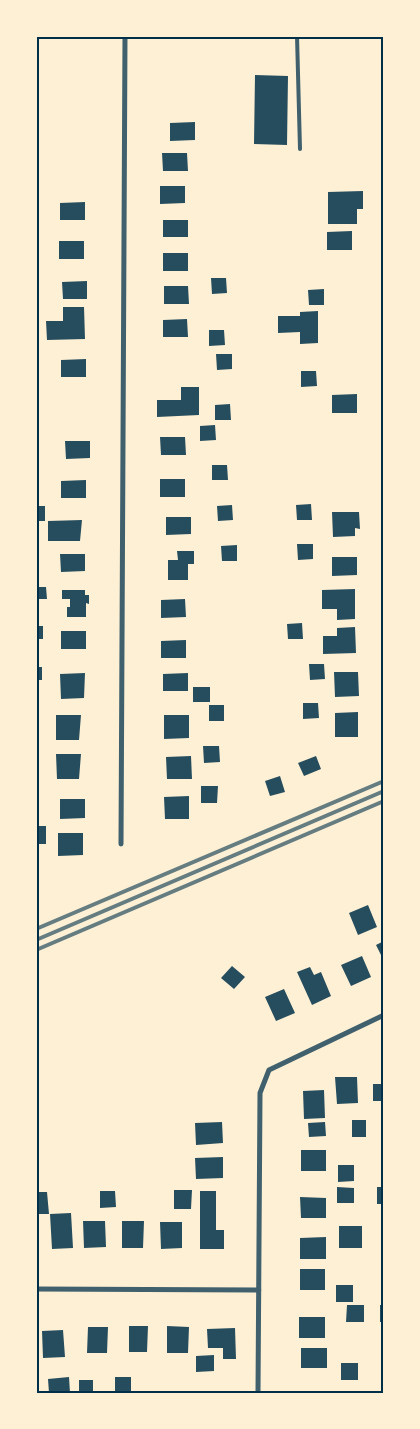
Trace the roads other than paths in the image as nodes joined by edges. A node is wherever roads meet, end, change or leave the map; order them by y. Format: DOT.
graph roads {
  1 [pos="125,36"];
  2 [pos="297,36"];
  3 [pos="300,148"];
  4 [pos="121,844"];
  5 [pos="384,1015"];
  6 [pos="36,1289"];
  7 [pos="258,1290"];
  8 [pos="258,1393"];
  1 -- 4 [label="street"];
  2 -- 3 [label="lane"];
  5 -- 7 [label="street"];
  6 -- 7 [label="street"];
  7 -- 8 [label="street"];
}
